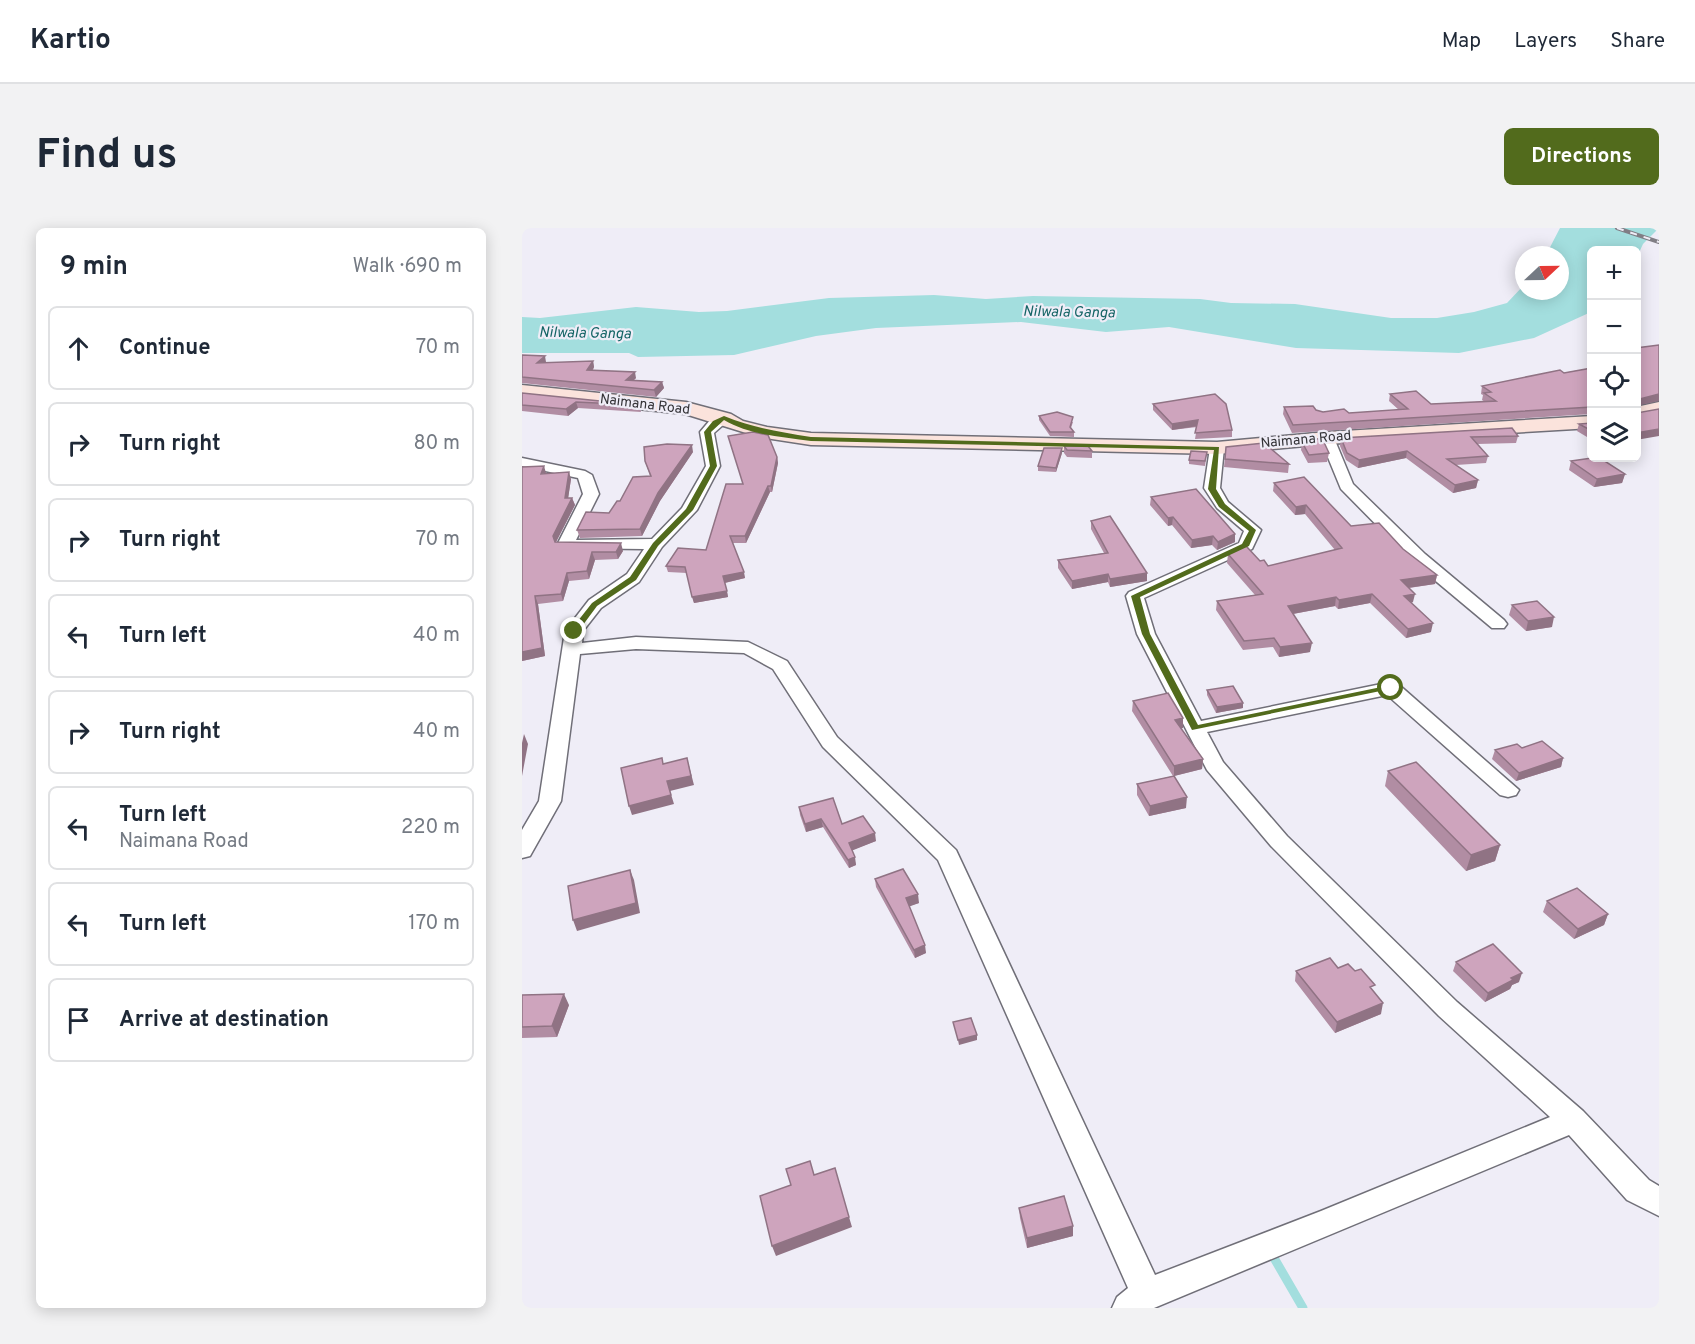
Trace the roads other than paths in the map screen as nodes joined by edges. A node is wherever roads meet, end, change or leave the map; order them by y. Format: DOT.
graph roads {
  1 [pos="522,390"];
  2 [pos="1659,408"];
  3 [pos="1641,412"];
  4 [pos="724,418"];
  5 [pos="1587,422"];
  6 [pos="1326,438"];
  7 [pos="1217,448"];
  8 [pos="522,462"];
  9 [pos="656,544"];
  10 [pos="1498,624"];
  11 [pos="573,649"];
  12 [pos="1195,728"];
  13 [pos="1508,790"];
  14 [pos="522,850"];
  15 [pos="1573,1120"];
  16 [pos="1659,1202"];
  17 [pos="1137,1301"];
  1 -- 4 [label="street, Naimana Road"];
  2 -- 3 [label="street"];
  4 -- 7 [label="street, Naimana Road"];
  4 -- 9 [label="street"];
  5 -- 6 [label="street, Naimana Road"];
  6 -- 7 [label="street, Naimana Road"];
  6 -- 10 [label="street"];
  7 -- 12 [label="street"];
  8 -- 9 [label="street"];
  9 -- 11 [label="street"];
  11 -- 14 [label="street"];
  11 -- 17 [label="street"];
  12 -- 13 [label="street"];
  12 -- 15 [label="street"];
  15 -- 16 [label="street"];
  15 -- 17 [label="street"];
}
